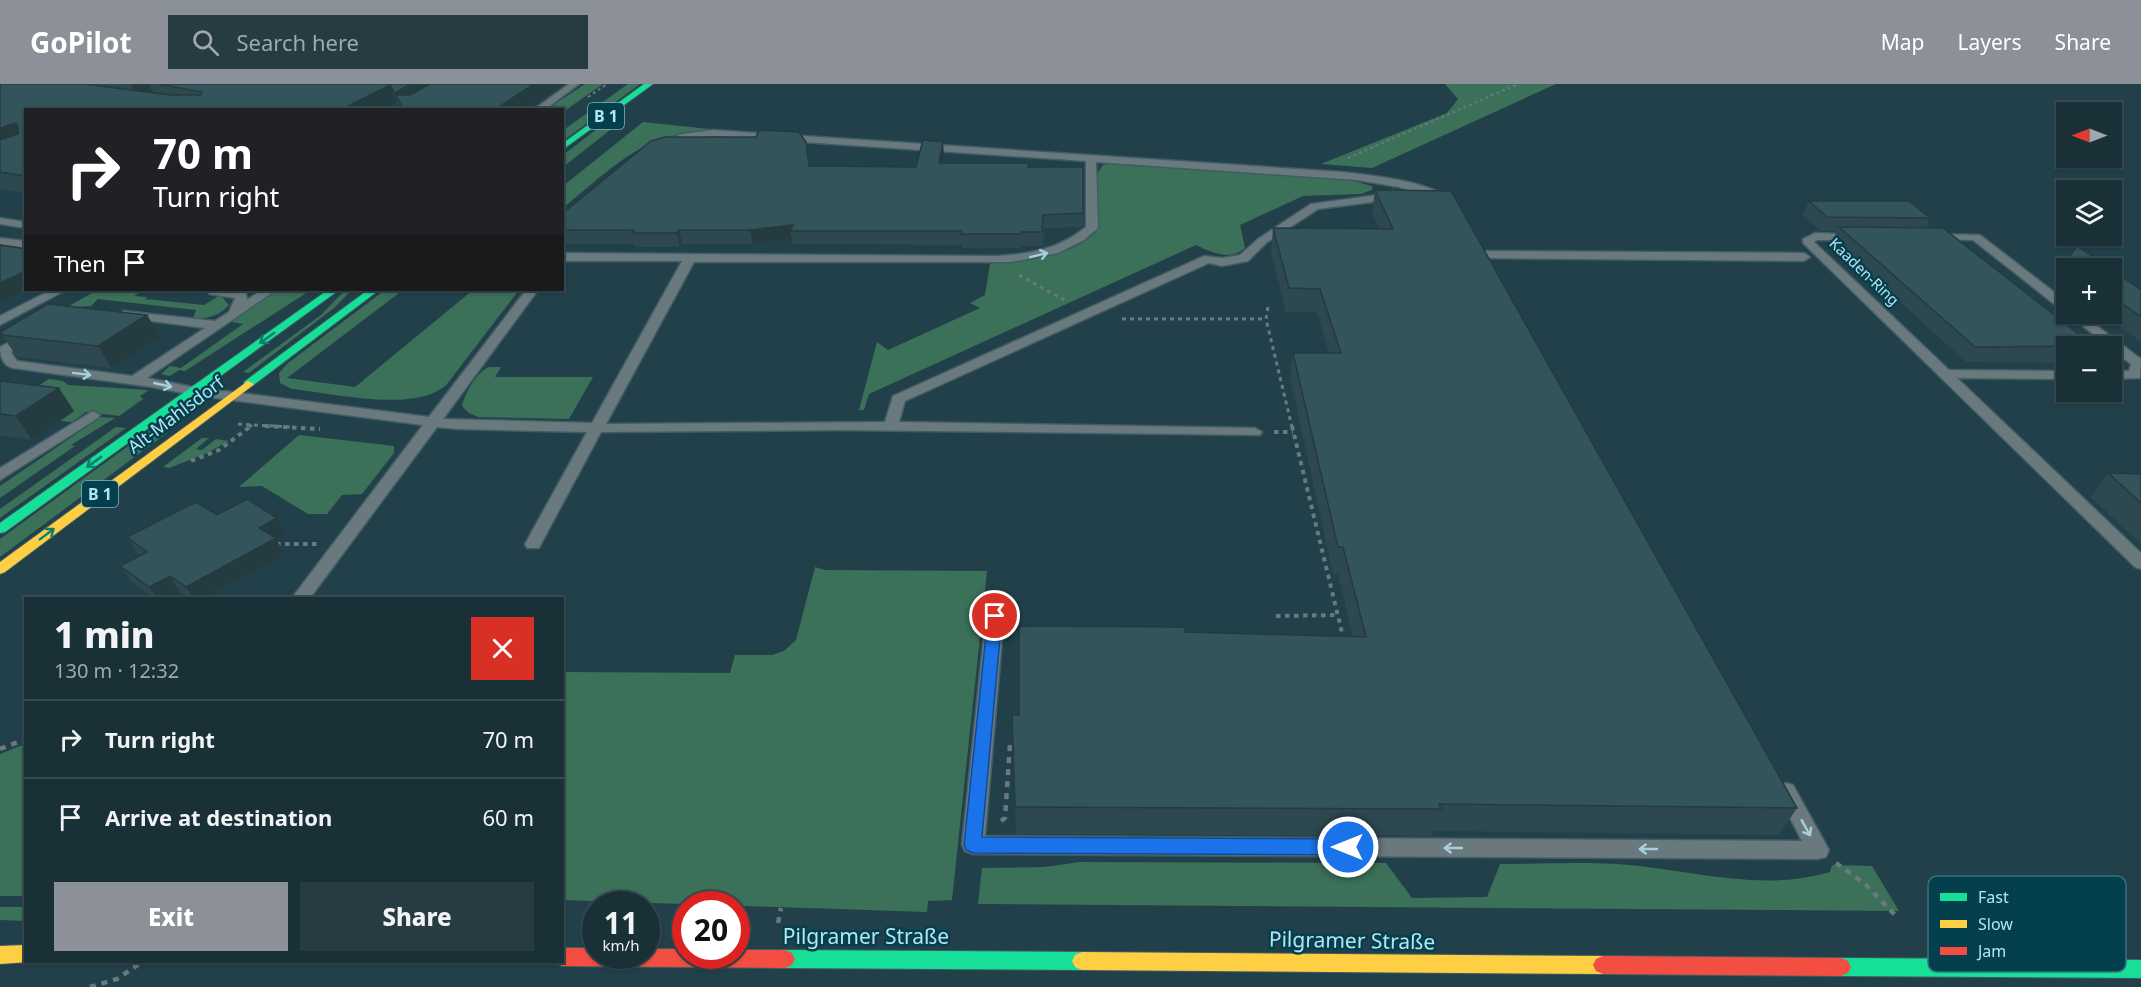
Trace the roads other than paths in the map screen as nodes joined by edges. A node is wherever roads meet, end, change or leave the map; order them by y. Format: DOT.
graph roads {
  1 [pos="575,84"];
  2 [pos="649,84"];
  3 [pos="540,108"];
  4 [pos="652,146"];
  5 [pos="564,147"];
  6 [pos="1091,159"];
  7 [pos="1403,185"];
  8 [pos="1458,206"];
  9 [pos="0,221"];
  10 [pos="24,225"];
  11 [pos="1475,236"];
  12 [pos="1874,237"];
  13 [pos="1920,237"];
  14 [pos="0,240"];
  15 [pos="24,244"];
  16 [pos="1486,255"];
  17 [pos="564,257"];
  18 [pos="1804,257"];
  19 [pos="689,259"];
  20 [pos="1498,276"];
  21 [pos="58,291"];
  22 [pos="214,291"];
  23 [pos="268,291"];
  24 [pos="333,291"];
  25 [pos="373,291"];
  26 [pos="531,291"];
  27 [pos="2056,299"];
  28 [pos="115,313"];
  29 [pos="235,313"];
  30 [pos="0,321"];
  31 [pos="2087,324"];
  32 [pos="216,325"];
  33 [pos="44,330"];
  34 [pos="2103,336"];
  35 [pos="2122,351"];
  36 [pos="1948,374"];
  37 [pos="2056,375"];
  38 [pos="2122,375"];
  39 [pos="134,381"];
  40 [pos="193,391"];
  41 [pos="232,396"];
  42 [pos="93,415"];
  43 [pos="434,421"];
  44 [pos="891,427"];
  45 [pos="597,428"];
  46 [pos="1255,432"];
  47 [pos="0,460"];
  48 [pos="19,462"];
  49 [pos="0,475"];
  50 [pos="0,529"];
  51 [pos="533,544"];
  52 [pos="2141,562"];
  53 [pos="0,569"];
  54 [pos="302,597"];
  55 [pos="995,616"];
  56 [pos="1777,777"];
  57 [pos="24,954"];
  58 [pos="0,955"];
  59 [pos="564,957"];
  60 [pos="2141,969"];
  61 [pos="2126,970"];
  62 [pos="2085,972"];
  63 [pos="1992,977"];
  1 -- 3 [label="lane"];
  2 -- 5 [label="main road, B 1"];
  4 -- 6 [label="lane"];
  6 -- 7 [label="lane"];
  19 -- 6 [label="lane, one-way"];
  7 -- 8 [label="lane"];
  7 -- 44 [label="lane"];
  9 -- 10 [label="lane"];
  11 -- 16 [label="lane"];
  12 -- 36 [label="lane, Kaaden-Ring"];
  13 -- 27 [label="lane"];
  14 -- 15 [label="lane"];
  16 -- 18 [label="lane"];
  16 -- 20 [label="lane"];
  17 -- 19 [label="lane"];
  19 -- 45 [label="lane"];
  21 -- 30 [label="lane"];
  22 -- 29 [label="lane"];
  23 -- 29 [label="lane"];
  24 -- 40 [label="main road, Alt-Mahlsdorf / B 1, one-way"];
  25 -- 41 [label="main road, Alt-Mahlsdorf / B 1"];
  26 -- 43 [label="lane"];
  28 -- 32 [label="lane"];
  29 -- 32 [label="lane"];
  31 -- 34 [label="lane"];
  32 -- 39 [label="lane"];
  33 -- 39 [label="lane, one-way"];
  35 -- 38 [label="lane"];
  36 -- 37 [label="lane"];
  36 -- 52 [label="lane, Kaaden-Ring"];
  39 -- 40 [label="lane, one-way"];
  40 -- 41 [label="lane"];
  40 -- 50 [label="main road, Alt-Mahlsdorf / B 1, one-way"];
  41 -- 43 [label="lane"];
  53 -- 41 [label="main road, Alt-Mahlsdorf / B 1, one-way"];
  42 -- 48 [label="lane"];
  43 -- 45 [label="lane"];
  43 -- 54 [label="lane"];
  44 -- 45 [label="lane"];
  44 -- 46 [label="lane"];
  45 -- 51 [label="lane"];
  47 -- 48 [label="lane"];
  48 -- 49 [label="lane"];
  56 -- 55 [label="lane, one-way"];
  57 -- 58 [label="main road"];
  59 -- 63 [label="main road, Pilgramer Straße"];
  60 -- 61 [label="main road, Pilgramer Straße"];
  62 -- 63 [label="main road, Pilgramer Straße"];
}
